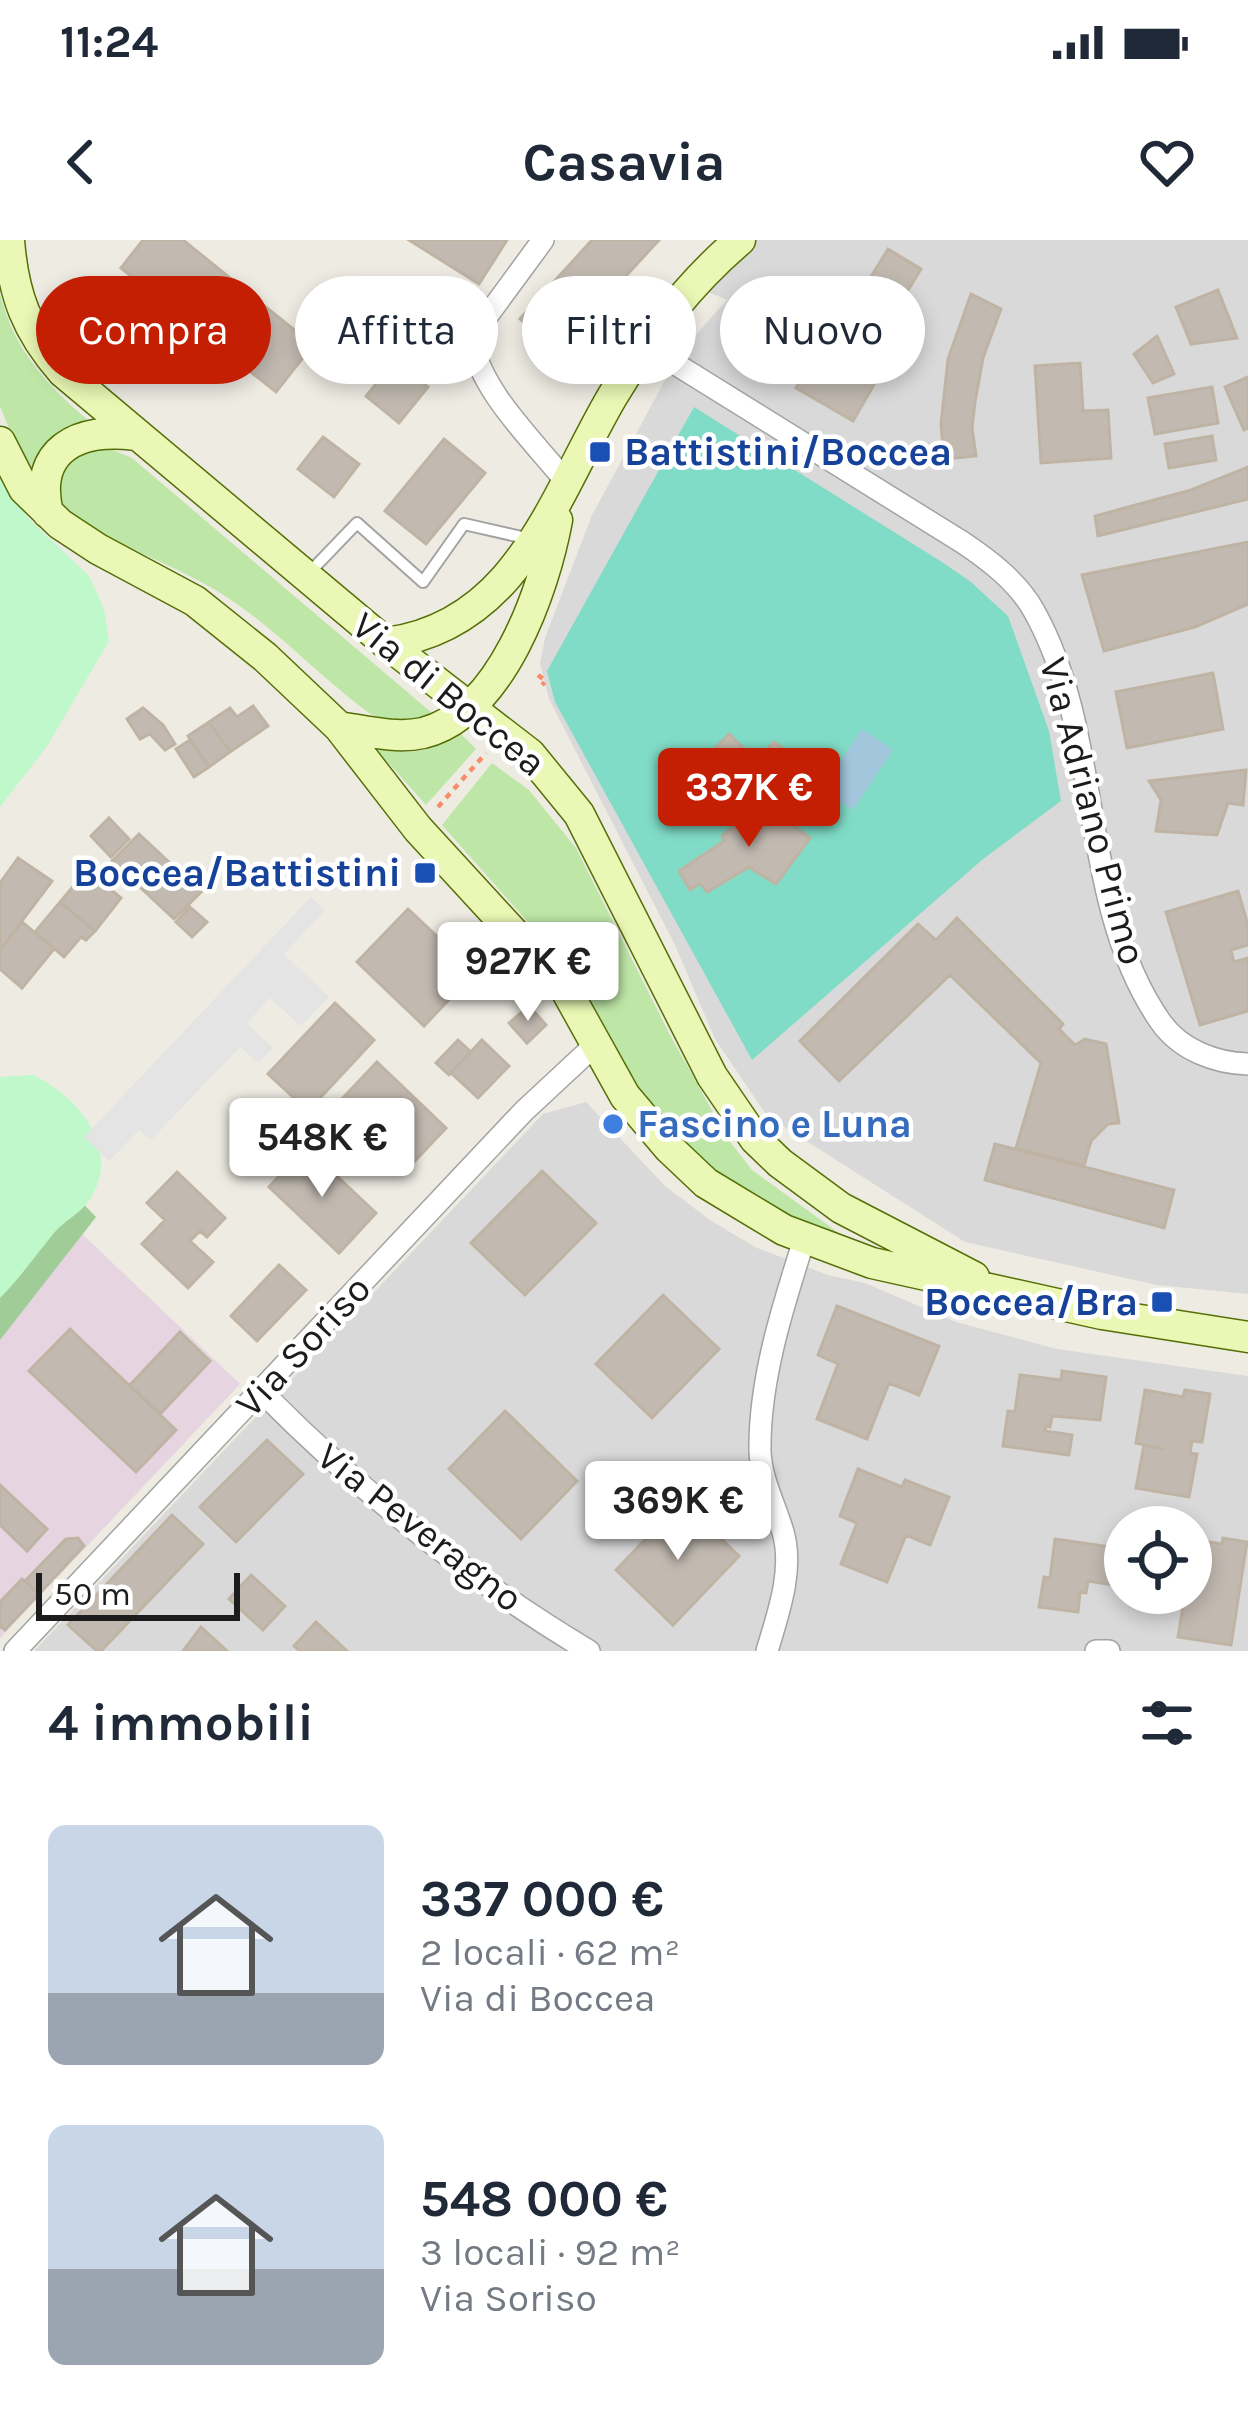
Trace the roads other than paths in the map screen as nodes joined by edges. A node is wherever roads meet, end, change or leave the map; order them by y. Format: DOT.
graph roads {
  1 [pos="9,240"];
  2 [pos="543,240"];
  3 [pos="740,240"];
  4 [pos="696,284"];
  5 [pos="696,377"];
  6 [pos="622,384"];
  7 [pos="135,435"];
  8 [pos="0,442"];
  9 [pos="564,491"];
  10 [pos="48,513"];
  11 [pos="535,540"];
  12 [pos="305,577"];
  13 [pos="386,643"];
  14 [pos="467,707"];
  15 [pos="339,727"];
  16 [pos="595,1045"];
  17 [pos="1248,1064"];
  18 [pos="804,1240"];
  19 [pos="1000,1292"];
  20 [pos="1248,1337"];
  21 [pos="261,1390"];
  22 [pos="14,1651"];
  23 [pos="590,1651"];
  24 [pos="767,1651"];
  25 [pos="1096,1651"];
  26 [pos="1109,1651"];
  1 -- 7 [label="main road, Via di Boccea"];
  2 -- 9 [label="street"];
  3 -- 4 [label="main road"];
  5 -- 17 [label="street, Via Adriano Primo"];
  6 -- 9 [label="main road"];
  7 -- 10 [label="main road"];
  7 -- 12 [label="main road, Via di Boccea"];
  8 -- 10 [label="main road, Via di Boccea"];
  9 -- 11 [label="main road"];
  9 -- 14 [label="main road"];
  10 -- 15 [label="main road, Via di Boccea"];
  11 -- 12 [label="lane"];
  11 -- 13 [label="main road"];
  12 -- 13 [label="main road, Via di Boccea"];
  13 -- 14 [label="main road, Via di Boccea"];
  14 -- 15 [label="main road"];
  14 -- 19 [label="main road, Via di Boccea"];
  15 -- 16 [label="main road, Via di Boccea"];
  16 -- 18 [label="main road, Via di Boccea"];
  16 -- 21 [label="street, Via Soriso"];
  18 -- 19 [label="main road, Via di Boccea"];
  18 -- 24 [label="street"];
  19 -- 20 [label="main road, Via di Boccea"];
  21 -- 22 [label="street, Via Soriso"];
  21 -- 23 [label="street, Via Peveragno"];
  25 -- 26 [label="street"];
}
